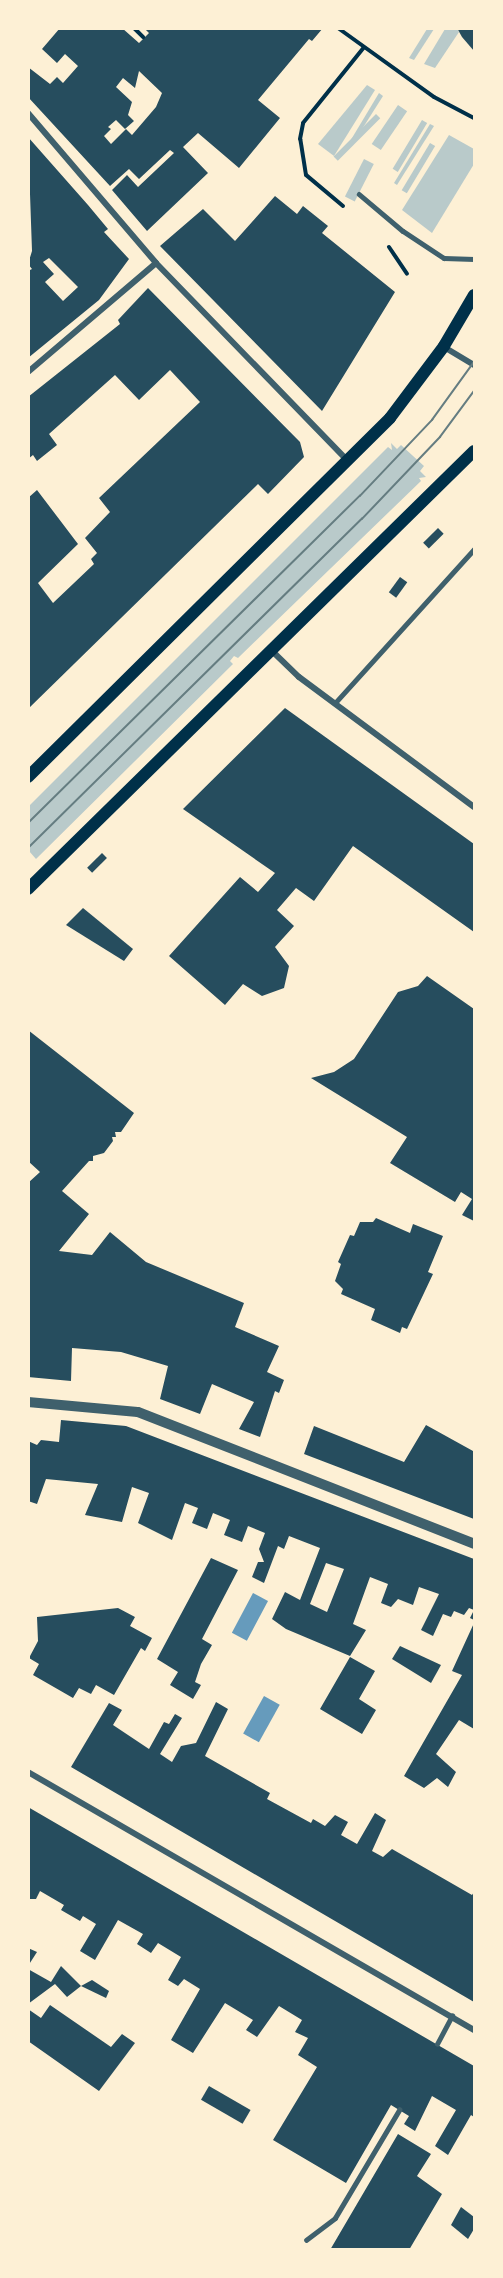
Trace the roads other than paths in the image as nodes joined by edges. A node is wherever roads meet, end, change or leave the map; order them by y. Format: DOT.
graph roads {
  1 [pos="28,113"];
  2 [pos="358,194"];
  3 [pos="474,259"];
  4 [pos="156,263"];
  5 [pos="474,295"];
  6 [pos="444,346"];
  7 [pos="474,365"];
  8 [pos="28,372"];
  9 [pos="474,451"];
  10 [pos="349,462"];
  11 [pos="474,549"];
  12 [pos="270,649"];
  13 [pos="335,703"];
  14 [pos="28,777"];
  15 [pos="474,807"];
  16 [pos="28,889"];
  17 [pos="28,1402"];
  18 [pos="474,1544"];
  19 [pos="28,1772"];
  20 [pos="452,2016"];
  21 [pos="474,2030"];
  22 [pos="437,2044"];
  23 [pos="399,2110"];
  24 [pos="306,2240"];
  1 -- 4 [label="street"];
  2 -- 3 [label="lane"];
  4 -- 8 [label="street"];
  4 -- 10 [label="street"];
  5 -- 6 [label="main road"];
  6 -- 7 [label="street"];
  6 -- 10 [label="main road"];
  9 -- 12 [label="main road"];
  10 -- 14 [label="main road"];
  11 -- 13 [label="lane"];
  12 -- 13 [label="street"];
  12 -- 16 [label="main road"];
  13 -- 15 [label="street"];
  17 -- 18 [label="street"];
  19 -- 20 [label="street"];
  20 -- 21 [label="street"];
  20 -- 22 [label="lane"];
  23 -- 24 [label="lane"];
}
